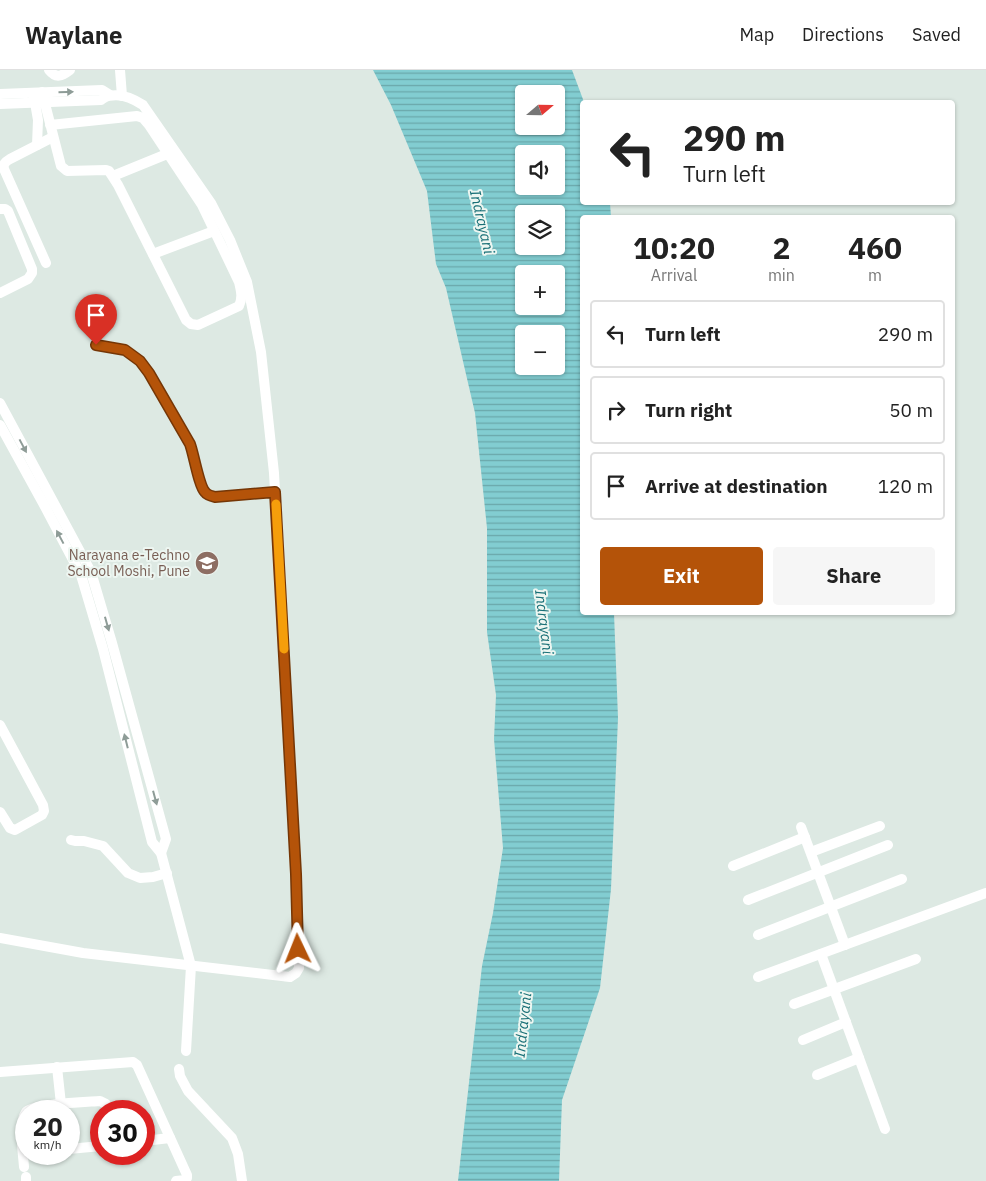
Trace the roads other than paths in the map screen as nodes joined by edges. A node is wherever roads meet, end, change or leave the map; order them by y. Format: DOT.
graph roads {
  1 [pos="49,70"];
  2 [pos="70,70"];
  3 [pos="120,70"];
  4 [pos="0,94"];
  5 [pos="122,96"];
  6 [pos="39,97"];
  7 [pos="0,104"];
  8 [pos="50,125"];
  9 [pos="53,137"];
  10 [pos="37,145"];
  11 [pos="168,154"];
  12 [pos="113,176"];
  13 [pos="0,209"];
  14 [pos="214,231"];
  15 [pos="153,254"];
  16 [pos="46,263"];
  17 [pos="0,293"];
  18 [pos="96,345"];
  19 [pos="0,403"];
  20 [pos="0,425"];
  21 [pos="275,492"];
  22 [pos="47,500"];
  23 [pos="100,603"];
  24 [pos="90,605"];
  25 [pos="0,725"];
  26 [pos="148,772"];
  27 [pos="135,775"];
  28 [pos="0,812"];
  29 [pos="880,826"];
  30 [pos="801,827"];
  31 [pos="805,837"];
  32 [pos="72,840"];
  33 [pos="888,844"];
  34 [pos="810,852"];
  35 [pos="161,853"];
  36 [pos="733,866"];
  37 [pos="818,872"];
  38 [pos="167,873"];
  39 [pos="902,880"];
  40 [pos="986,893"];
  41 [pos="748,900"];
  42 [pos="831,907"];
  43 [pos="758,935"];
  44 [pos="0,938"];
  45 [pos="845,945"];
  46 [pos="821,954"];
  47 [pos="916,959"];
  48 [pos="191,966"];
  49 [pos="758,977"];
  50 [pos="834,989"];
  51 [pos="794,1004"];
  52 [pos="846,1022"];
  53 [pos="803,1040"];
  54 [pos="186,1051"];
  55 [pos="859,1058"];
  56 [pos="57,1067"];
  57 [pos="179,1069"];
  58 [pos="0,1072"];
  59 [pos="817,1075"];
  60 [pos="61,1100"];
  61 [pos="885,1129"];
  62 [pos="170,1138"];
  63 [pos="155,1140"];
  64 [pos="176,1181"];
  65 [pos="242,1181"];
  1 -- 2 [label="street"];
  3 -- 5 [label="street"];
  4 -- 6 [label="street"];
  5 -- 6 [label="street"];
  5 -- 21 [label="street"];
  6 -- 7 [label="street"];
  6 -- 8 [label="street"];
  6 -- 10 [label="street"];
  8 -- 9 [label="street"];
  8 -- 11 [label="street"];
  9 -- 10 [label="street"];
  9 -- 12 [label="street"];
  10 -- 16 [label="street"];
  11 -- 12 [label="street"];
  11 -- 14 [label="street"];
  12 -- 15 [label="street"];
  13 -- 17 [label="street"];
  14 -- 15 [label="street"];
  14 -- 15 [label="street"];
  18 -- 21 [label="street"];
  19 -- 22 [label="street, one-way"];
  20 -- 22 [label="street"];
  21 -- 48 [label="street"];
  22 -- 23 [label="street"];
  24 -- 22 [label="street, one-way"];
  23 -- 24 [label="street"];
  23 -- 26 [label="street, one-way"];
  27 -- 24 [label="street, one-way"];
  25 -- 28 [label="street"];
  26 -- 27 [label="street"];
  26 -- 35 [label="street, one-way"];
  27 -- 35 [label="street"];
  29 -- 34 [label="street"];
  30 -- 31 [label="street"];
  31 -- 34 [label="street"];
  31 -- 36 [label="street"];
  32 -- 38 [label="street"];
  33 -- 37 [label="street"];
  34 -- 37 [label="street"];
  35 -- 38 [label="street"];
  37 -- 41 [label="street"];
  37 -- 42 [label="street"];
  38 -- 48 [label="street"];
  39 -- 42 [label="street"];
  40 -- 45 [label="street"];
  42 -- 43 [label="street"];
  42 -- 45 [label="street"];
  44 -- 48 [label="street"];
  45 -- 46 [label="street"];
  46 -- 49 [label="street"];
  46 -- 50 [label="street"];
  47 -- 50 [label="street"];
  48 -- 54 [label="street"];
  50 -- 51 [label="street"];
  50 -- 52 [label="street"];
  52 -- 53 [label="street"];
  52 -- 55 [label="street"];
  55 -- 59 [label="street"];
  55 -- 61 [label="street"];
  56 -- 58 [label="street"];
  56 -- 60 [label="street"];
  56 -- 62 [label="street"];
  57 -- 65 [label="street"];
  62 -- 63 [label="street"];
  62 -- 64 [label="street"];
}
